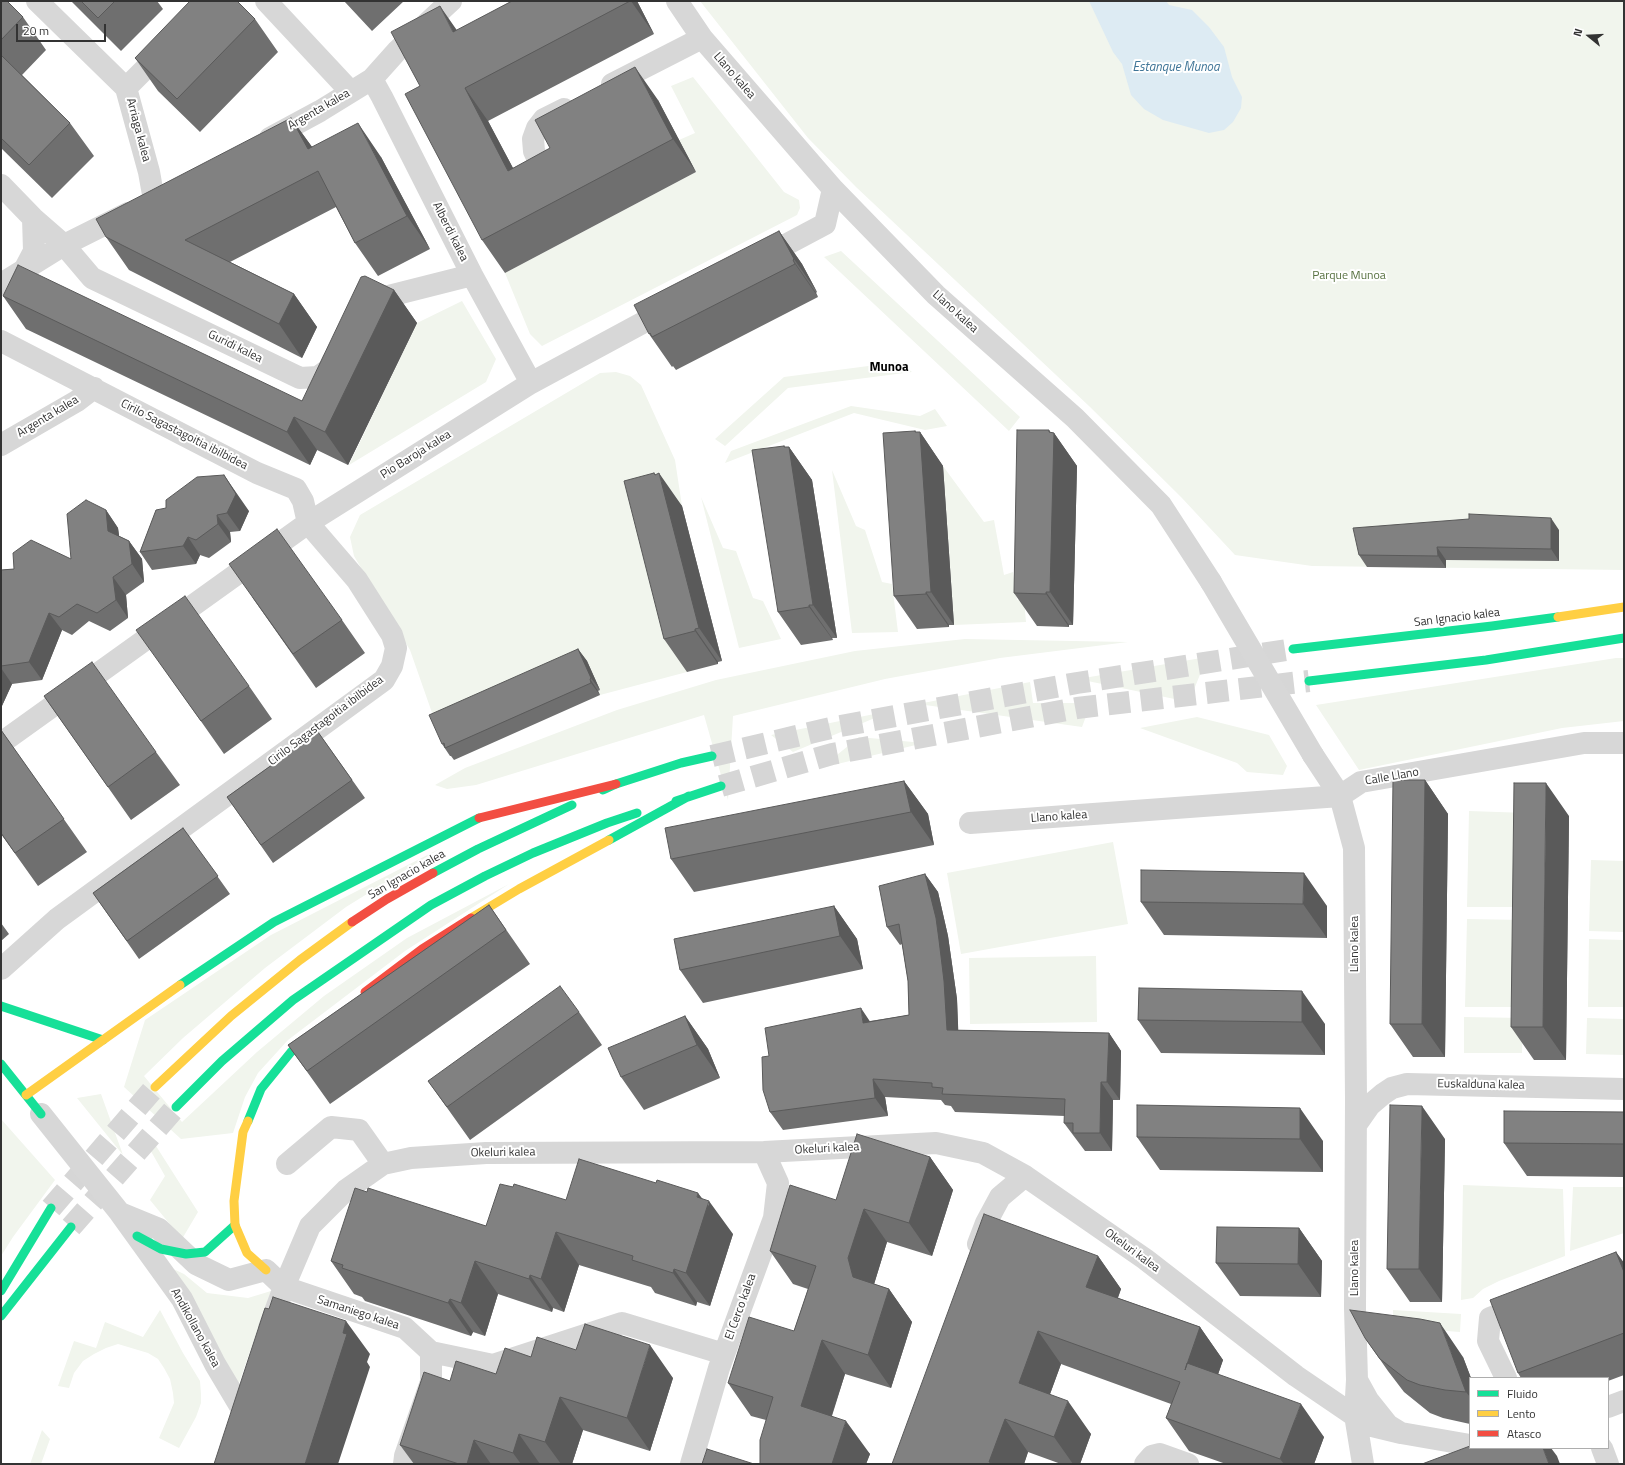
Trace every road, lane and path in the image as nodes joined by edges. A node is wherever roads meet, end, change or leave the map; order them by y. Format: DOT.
graph roads {
  1 [pos="37,1"];
  2 [pos="451,1"];
  3 [pos="677,1"];
  4 [pos="275,4"];
  5 [pos="181,34"];
  6 [pos="702,38"];
  7 [pos="372,79"];
  8 [pos="126,88"];
  9 [pos="350,92"];
  10 [pos="250,148"];
  11 [pos="541,166"];
  12 [pos="1,185"];
  13 [pos="174,189"];
  14 [pos="833,189"];
  15 [pos="154,200"];
  16 [pos="33,218"];
  17 [pos="64,245"];
  18 [pos="743,268"];
  19 [pos="23,272"];
  20 [pos="472,275"];
  21 [pos="1,284"];
  22 [pos="688,298"];
  23 [pos="357,318"];
  24 [pos="1,341"];
  25 [pos="341,343"];
  26 [pos="531,383"];
  27 [pos="94,388"];
  28 [pos="1,445"];
  29 [pos="308,523"];
  30 [pos="1624,607"];
  31 [pos="1623,639"];
  32 [pos="1292,649"];
  33 [pos="1309,681"];
  34 [pos="1,743"];
  35 [pos="1624,743"];
  36 [pos="712,756"];
  37 [pos="616,784"];
  38 [pos="721,786"];
  39 [pos="690,796"];
  40 [pos="1340,796"];
  41 [pos="970,823"];
  42 [pos="1,969"];
  43 [pos="361,996"];
  44 [pos="1,1006"];
  45 [pos="325,1024"];
  46 [pos="103,1040"];
  47 [pos="1,1064"];
  48 [pos="156,1087"];
  49 [pos="1624,1089"];
  50 [pos="26,1094"];
  51 [pos="176,1107"];
  52 [pos="41,1114"];
  53 [pos="1356,1125"];
  54 [pos="764,1152"];
  55 [pos="287,1164"];
  56 [pos="383,1164"];
  57 [pos="1025,1176"];
  58 [pos="51,1208"];
  59 [pos="120,1213"];
  60 [pos="235,1225"];
  61 [pos="71,1227"];
  62 [pos="137,1236"];
  63 [pos="186,1254"];
  64 [pos="972,1260"];
  65 [pos="266,1270"];
  66 [pos="284,1287"];
  67 [pos="1,1291"];
  68 [pos="1539,1298"];
  69 [pos="1,1316"];
  70 [pos="262,1349"];
  71 [pos="431,1352"];
  72 [pos="724,1354"];
  73 [pos="1506,1377"];
  74 [pos="1357,1380"];
  75 [pos="248,1385"];
  76 [pos="1624,1401"];
  77 [pos="240,1406"];
  78 [pos="1609,1407"];
  79 [pos="1355,1415"];
  80 [pos="232,1428"];
  81 [pos="1400,1433"];
  82 [pos="1469,1445"];
  83 [pos="1487,1449"];
  84 [pos="1602,1449"];
  85 [pos="404,1464"];
  86 [pos="691,1464"];
  87 [pos="1145,1464"];
  88 [pos="1188,1464"];
  89 [pos="1363,1464"];
  90 [pos="1457,1464"];
  91 [pos="1608,1464"];
  1 -- 8 [label="street, Arriaga kalea"];
  2 -- 7 [label="street, Argenta kalea"];
  3 -- 6 [label="street, Llano kalea"];
  4 -- 9 [label="street"];
  5 -- 8 [label="street"];
  6 -- 11 [label="street"];
  6 -- 14 [label="street, Llano kalea"];
  7 -- 9 [label="street, Argenta kalea"];
  7 -- 20 [label="street, Alberdi kalea"];
  8 -- 15 [label="street, Arriaga kalea"];
  9 -- 10 [label="street, Argenta kalea"];
  12 -- 16 [label="street, Guridi kalea"];
  13 -- 15 [label="street"];
  14 -- 18 [label="street"];
  14 -- 40 [label="street, Llano kalea, bridge"];
  15 -- 17 [label="street"];
  16 -- 17 [label="street, Guridi kalea"];
  16 -- 19 [label="street"];
  17 -- 19 [label="street"];
  17 -- 25 [label="street, Guridi kalea"];
  19 -- 21 [label="street"];
  20 -- 23 [label="street"];
  20 -- 26 [label="street, Alberdi kalea"];
  22 -- 26 [label="street, Pio Baroja kalea"];
  24 -- 27 [label="street, Cirilo Sagastagoitia ibilbidea"];
  26 -- 29 [label="street, Pio Baroja kalea"];
  27 -- 28 [label="street, Argenta kalea"];
  27 -- 29 [label="street, Cirilo Sagastagoitia ibilbidea"];
  29 -- 34 [label="street, Pio Baroja kalea"];
  29 -- 42 [label="street, Cirilo Sagastagoitia ibilbidea"];
  30 -- 32 [label="main road, San Ignacio kalea"];
  31 -- 33 [label="main road"];
  35 -- 40 [label="street, Calle Llano"];
  36 -- 37 [label="main road, San Ignacio kalea"];
  37 -- 46 [label="main road"];
  37 -- 48 [label="main road, San Ignacio kalea"];
  38 -- 39 [label="main road"];
  39 -- 43 [label="main road"];
  39 -- 51 [label="main road"];
  40 -- 41 [label="street, Llano kalea"];
  40 -- 53 [label="street, Llano kalea"];
  44 -- 46 [label="main road"];
  45 -- 60 [label="main road"];
  46 -- 50 [label="main road"];
  47 -- 50 [label="main road, Andikollano kalea"];
  49 -- 53 [label="street, Euskalduna kalea"];
  50 -- 52 [label="main road, Andikollano kalea"];
  52 -- 59 [label="street, Andikollano kalea"];
  53 -- 74 [label="street, Llano kalea"];
  54 -- 56 [label="street, Okeluri kalea"];
  54 -- 57 [label="street, Okeluri kalea"];
  54 -- 72 [label="street, El Cerco kalea"];
  55 -- 56 [label="street"];
  56 -- 66 [label="street, Okeluri kalea"];
  57 -- 64 [label="street"];
  57 -- 79 [label="street, Okeluri kalea"];
  58 -- 67 [label="main road"];
  59 -- 62 [label="street, Andikollano kalea"];
  59 -- 63 [label="street, Andikollano kalea"];
  60 -- 63 [label="main road"];
  60 -- 65 [label="main road"];
  61 -- 69 [label="main road"];
  62 -- 63 [label="main road"];
  62 -- 77 [label="street, Andikollano kalea"];
  63 -- 65 [label="street, Andikollano kalea"];
  65 -- 66 [label="street"];
  66 -- 70 [label="street, Okeluri kalea"];
  66 -- 71 [label="street, Samaniego kalea"];
  68 -- 73 [label="street"];
  71 -- 72 [label="street"];
  71 -- 85 [label="street"];
  72 -- 86 [label="street, El Cerco kalea"];
  74 -- 79 [label="street, Llano kalea"];
  74 -- 81 [label="street"];
  75 -- 77 [label="street"];
  76 -- 78 [label="street"];
  77 -- 80 [label="street"];
  79 -- 81 [label="street, Okeluri kalea"];
  79 -- 89 [label="street, Llano kalea"];
  81 -- 82 [label="street, Okeluri kalea"];
  83 -- 90 [label="street"];
  84 -- 91 [label="street"];
  87 -- 88 [label="street"];
}
